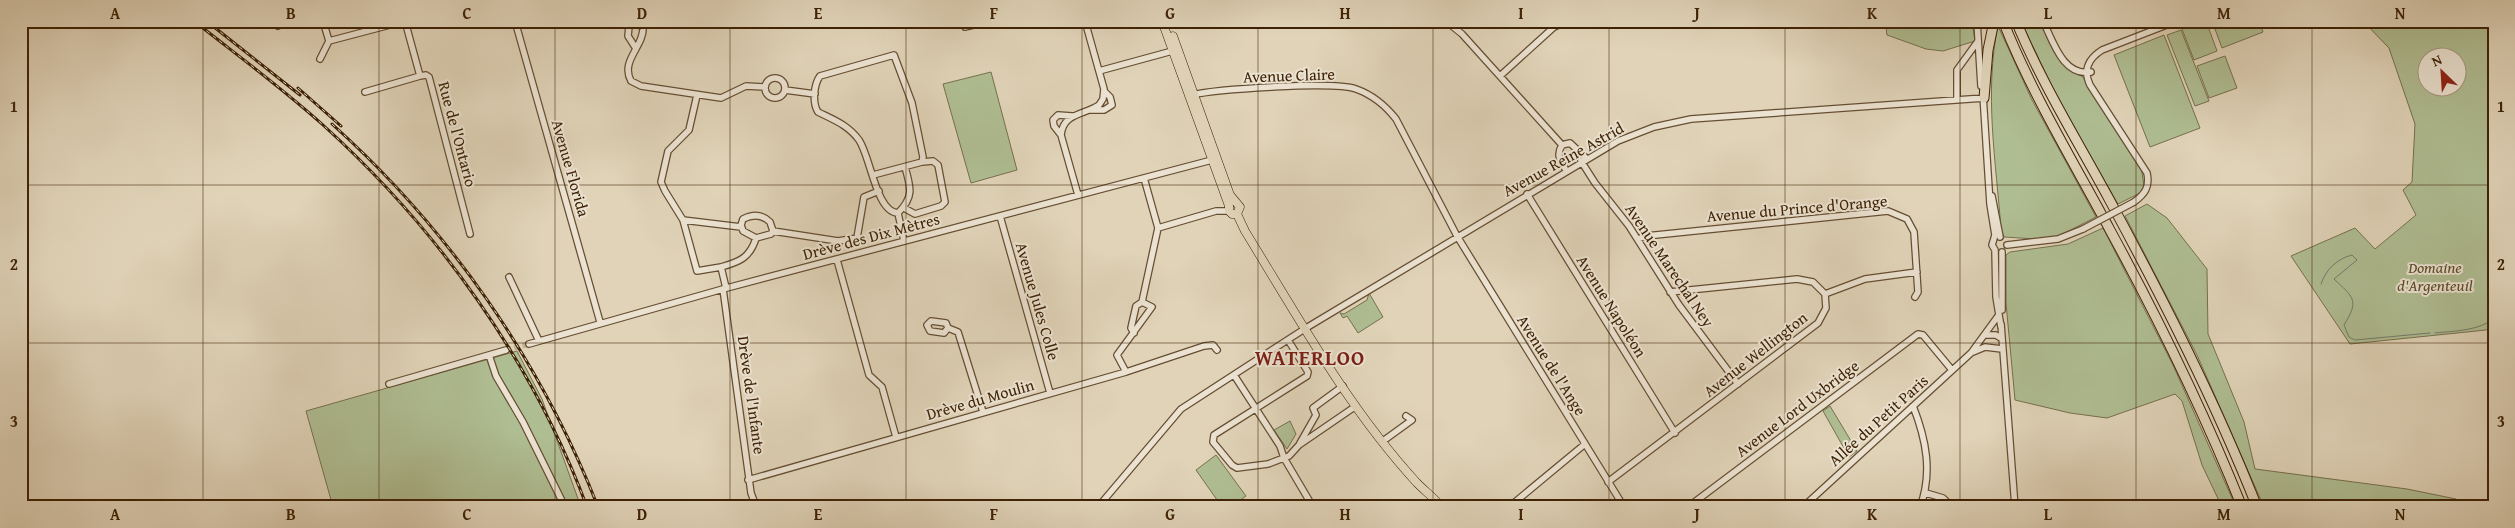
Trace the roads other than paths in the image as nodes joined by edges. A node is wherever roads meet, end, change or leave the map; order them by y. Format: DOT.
graph roads {
  1 [pos="287,21"];
  2 [pos="323,21"];
  3 [pos="405,21"];
  4 [pos="515,21"];
  5 [pos="990,21"];
  6 [pos="1085,21"];
  7 [pos="1162,21"];
  8 [pos="1168,21"];
  9 [pos="1446,21"];
  10 [pos="1575,21"];
  11 [pos="1977,21"];
  12 [pos="1994,21"];
  13 [pos="2003,21"];
  14 [pos="2016,21"];
  15 [pos="2043,21"];
  16 [pos="2177,21"];
  17 [pos="278,26"];
  18 [pos="965,28"];
  19 [pos="1978,39"];
  20 [pos="329,40"];
  21 [pos="635,47"];
  22 [pos="1175,50"];
  23 [pos="320,60"];
  24 [pos="1099,71"];
  25 [pos="2089,72"];
  26 [pos="420,76"];
  27 [pos="1500,76"];
  28 [pos="765,87"];
  29 [pos="785,90"];
  30 [pos="1104,91"];
  31 [pos="364,92"];
  32 [pos="815,94"];
  33 [pos="697,95"];
  34 [pos="1192,95"];
  35 [pos="1984,98"];
  36 [pos="1957,100"];
  37 [pos="1091,110"];
  38 [pos="1072,116"];
  39 [pos="1061,135"];
  40 [pos="1562,145"];
  41 [pos="1215,150"];
  42 [pos="1584,159"];
  43 [pos="1212,160"];
  44 [pos="922,162"];
  45 [pos="904,167"];
  46 [pos="1566,170"];
  47 [pos="873,175"];
  48 [pos="1224,176"];
  49 [pos="1144,178"];
  50 [pos="878,191"];
  51 [pos="1527,194"];
  52 [pos="1078,195"];
  53 [pos="1232,207"];
  54 [pos="904,208"];
  55 [pos="898,213"];
  56 [pos="1000,216"];
  57 [pos="683,220"];
  58 [pos="741,227"];
  59 [pos="1158,228"];
  60 [pos="773,231"];
  61 [pos="470,234"];
  62 [pos="1457,236"];
  63 [pos="756,238"];
  64 [pos="1998,238"];
  65 [pos="1638,239"];
  66 [pos="904,241"];
  67 [pos="2007,245"];
  68 [pos="1998,251"];
  69 [pos="837,260"];
  70 [pos="721,267"];
  71 [pos="1917,272"];
  72 [pos="509,277"];
  73 [pos="724,288"];
  74 [pos="1670,292"];
  75 [pos="1826,294"];
  76 [pos="1915,297"];
  77 [pos="1142,302"];
  78 [pos="1998,316"];
  79 [pos="600,322"];
  80 [pos="948,328"];
  81 [pos="1306,328"];
  82 [pos="2001,328"];
  83 [pos="1134,333"];
  84 [pos="1986,335"];
  85 [pos="2002,339"];
  86 [pos="1288,340"];
  87 [pos="539,341"];
  88 [pos="529,344"];
  89 [pos="2002,349"];
  90 [pos="506,350"];
  91 [pos="1218,350"];
  92 [pos="1971,354"];
  93 [pos="489,355"];
  94 [pos="1952,370"];
  95 [pos="1126,372"];
  96 [pos="1234,375"];
  97 [pos="389,384"];
  98 [pos="1738,384"];
  99 [pos="1343,386"];
  100 [pos="1050,393"];
  101 [pos="1356,406"];
  102 [pos="1913,406"];
  103 [pos="1255,408"];
  104 [pos="983,412"];
  105 [pos="1406,416"];
  106 [pos="1675,433"];
  107 [pos="896,437"];
  108 [pos="1383,441"];
  109 [pos="1585,444"];
  110 [pos="1299,445"];
  111 [pos="1284,458"];
  112 [pos="748,480"];
  113 [pos="1608,482"];
  114 [pos="1926,493"];
  115 [pos="758,506"];
  116 [pos="565,507"];
  117 [pos="1098,507"];
  118 [pos="1313,507"];
  119 [pos="1442,507"];
  120 [pos="1509,507"];
  121 [pos="1624,507"];
  122 [pos="1688,507"];
  123 [pos="1802,507"];
  124 [pos="1920,507"];
  125 [pos="1952,507"];
  126 [pos="2015,507"];
  127 [pos="2242,507"];
  128 [pos="2257,507"];
  1 -- 17 [label="street"];
  2 -- 20 [label="street"];
  3 -- 20 [label="street"];
  3 -- 26 [label="street, Rue de l'Ontario"];
  4 -- 79 [label="street, Avenue Florida"];
  5 -- 18 [label="street"];
  6 -- 24 [label="street"];
  7 -- 22 [label="main road"];
  8 -- 22 [label="main road"];
  9 -- 27 [label="street"];
  10 -- 27 [label="street"];
  11 -- 19 [label="street"];
  12 -- 35 [label="highway"];
  13 -- 127 [label="highway"];
  14 -- 128 [label="highway"];
  15 -- 25 [label="street"];
  16 -- 25 [label="street"];
  19 -- 35 [label="street"];
  19 -- 36 [label="street"];
  20 -- 23 [label="street"];
  21 -- 33 [label="street"];
  22 -- 24 [label="street"];
  22 -- 34 [label="main road"];
  24 -- 30 [label="street"];
  25 -- 67 [label="street, bridge"];
  26 -- 31 [label="street"];
  26 -- 61 [label="street, Rue de l'Ontario"];
  27 -- 40 [label="street"];
  28 -- 29 [label="street"];
  28 -- 29 [label="street"];
  28 -- 33 [label="street"];
  29 -- 32 [label="street"];
  30 -- 37 [label="street"];
  30 -- 37 [label="street"];
  32 -- 44 [label="street"];
  32 -- 47 [label="street"];
  33 -- 57 [label="street"];
  34 -- 41 [label="main road"];
  34 -- 43 [label="main road"];
  34 -- 62 [label="street, Avenue Claire"];
  35 -- 36 [label="street, Avenue Reine Astrid"];
  35 -- 64 [label="street"];
  36 -- 42 [label="street, Avenue Reine Astrid"];
  37 -- 38 [label="street"];
  38 -- 39 [label="street"];
  38 -- 39 [label="street"];
  39 -- 52 [label="street"];
  40 -- 42 [label="street"];
  40 -- 46 [label="street"];
  41 -- 43 [label="main road"];
  41 -- 48 [label="main road"];
  42 -- 46 [label="street, Avenue Reine Astrid"];
  42 -- 65 [label="street, Avenue Marechal Ney"];
  43 -- 48 [label="main road"];
  43 -- 49 [label="street, Drève des Dix Mètres"];
  43 -- 53 [label="main road"];
  44 -- 45 [label="street"];
  44 -- 54 [label="street"];
  45 -- 47 [label="street"];
  45 -- 54 [label="street"];
  46 -- 51 [label="street, Avenue Reine Astrid"];
  47 -- 50 [label="street"];
  48 -- 53 [label="main road"];
  49 -- 52 [label="street, Drève des Dix Mètres"];
  49 -- 59 [label="street"];
  50 -- 55 [label="street"];
  50 -- 60 [label="street"];
  51 -- 62 [label="street, Avenue Reine Astrid"];
  51 -- 106 [label="street, Avenue Napoléon"];
  52 -- 56 [label="street, Drève des Dix Mètres"];
  53 -- 59 [label="street"];
  53 -- 81 [label="main road"];
  54 -- 55 [label="street"];
  55 -- 66 [label="street"];
  56 -- 66 [label="street, Drève des Dix Mètres"];
  56 -- 100 [label="street, Avenue Jules Colle"];
  57 -- 58 [label="street"];
  57 -- 70 [label="street"];
  58 -- 60 [label="street"];
  58 -- 63 [label="street"];
  59 -- 77 [label="street"];
  60 -- 63 [label="street"];
  62 -- 81 [label="street, Avenue Reine Astrid"];
  62 -- 109 [label="street, Avenue de l'Ange"];
  63 -- 70 [label="street"];
  64 -- 67 [label="street"];
  64 -- 68 [label="street"];
  65 -- 71 [label="street, Avenue du Prince d'Orange"];
  65 -- 74 [label="street, Avenue Marechal Ney"];
  66 -- 69 [label="street, Drève des Dix Mètres"];
  67 -- 68 [label="street"];
  68 -- 78 [label="street"];
  68 -- 82 [label="street"];
  69 -- 73 [label="street, Drève des Dix Mètres"];
  69 -- 107 [label="street"];
  70 -- 73 [label="street, Drève de l'Infante"];
  71 -- 75 [label="street"];
  71 -- 76 [label="street, Avenue du Prince d'Orange"];
  72 -- 87 [label="street"];
  73 -- 79 [label="street, Drève des Dix Mètres"];
  73 -- 112 [label="street, Drève de l'Infante"];
  74 -- 75 [label="street"];
  74 -- 98 [label="street, Avenue Marechal Ney"];
  75 -- 98 [label="street, Avenue Wellington"];
  77 -- 83 [label="street"];
  77 -- 83 [label="street"];
  78 -- 82 [label="street"];
  78 -- 84 [label="street, Allée du Petit Paris"];
  79 -- 87 [label="street, Drève des Dix Mètres"];
  80 -- 104 [label="street"];
  81 -- 86 [label="street, Avenue Reine Astrid"];
  81 -- 99 [label="main road"];
  82 -- 85 [label="street"];
  83 -- 95 [label="street"];
  84 -- 85 [label="street"];
  84 -- 92 [label="street, Allée du Petit Paris"];
  85 -- 89 [label="street"];
  86 -- 96 [label="street, Avenue Reine Astrid"];
  86 -- 103 [label="street"];
  87 -- 88 [label="street, Drève des Dix Mètres"];
  89 -- 92 [label="street, Allée du Petit Paris"];
  89 -- 126 [label="street"];
  90 -- 93 [label="street"];
  91 -- 95 [label="street, Drève du Moulin"];
  92 -- 94 [label="street, Allée du Petit Paris"];
  93 -- 97 [label="street"];
  93 -- 116 [label="street"];
  94 -- 102 [label="street, Allée du Petit Paris"];
  94 -- 122 [label="street, Avenue Lord Uxbridge"];
  95 -- 100 [label="street, Drève du Moulin"];
  96 -- 103 [label="street"];
  96 -- 117 [label="street, Avenue Reine Astrid"];
  98 -- 106 [label="street, Avenue Wellington"];
  99 -- 101 [label="main road"];
  99 -- 110 [label="street"];
  100 -- 104 [label="street, Drève du Moulin"];
  101 -- 108 [label="main road"];
  101 -- 110 [label="street"];
  102 -- 114 [label="street"];
  102 -- 123 [label="street, Allée du Petit Paris"];
  103 -- 111 [label="street"];
  103 -- 111 [label="street"];
  104 -- 107 [label="street, Drève du Moulin"];
  105 -- 108 [label="street"];
  106 -- 113 [label="street, Avenue Wellington"];
  107 -- 112 [label="street, Drève du Moulin"];
  108 -- 119 [label="main road"];
  109 -- 113 [label="street, Avenue de l'Ange"];
  109 -- 120 [label="street"];
  110 -- 111 [label="street"];
  111 -- 118 [label="street"];
  112 -- 115 [label="street, Drève de l'Infante"];
  113 -- 121 [label="street, Avenue de l'Ange"];
  114 -- 124 [label="street"];
  114 -- 125 [label="street"];
}
